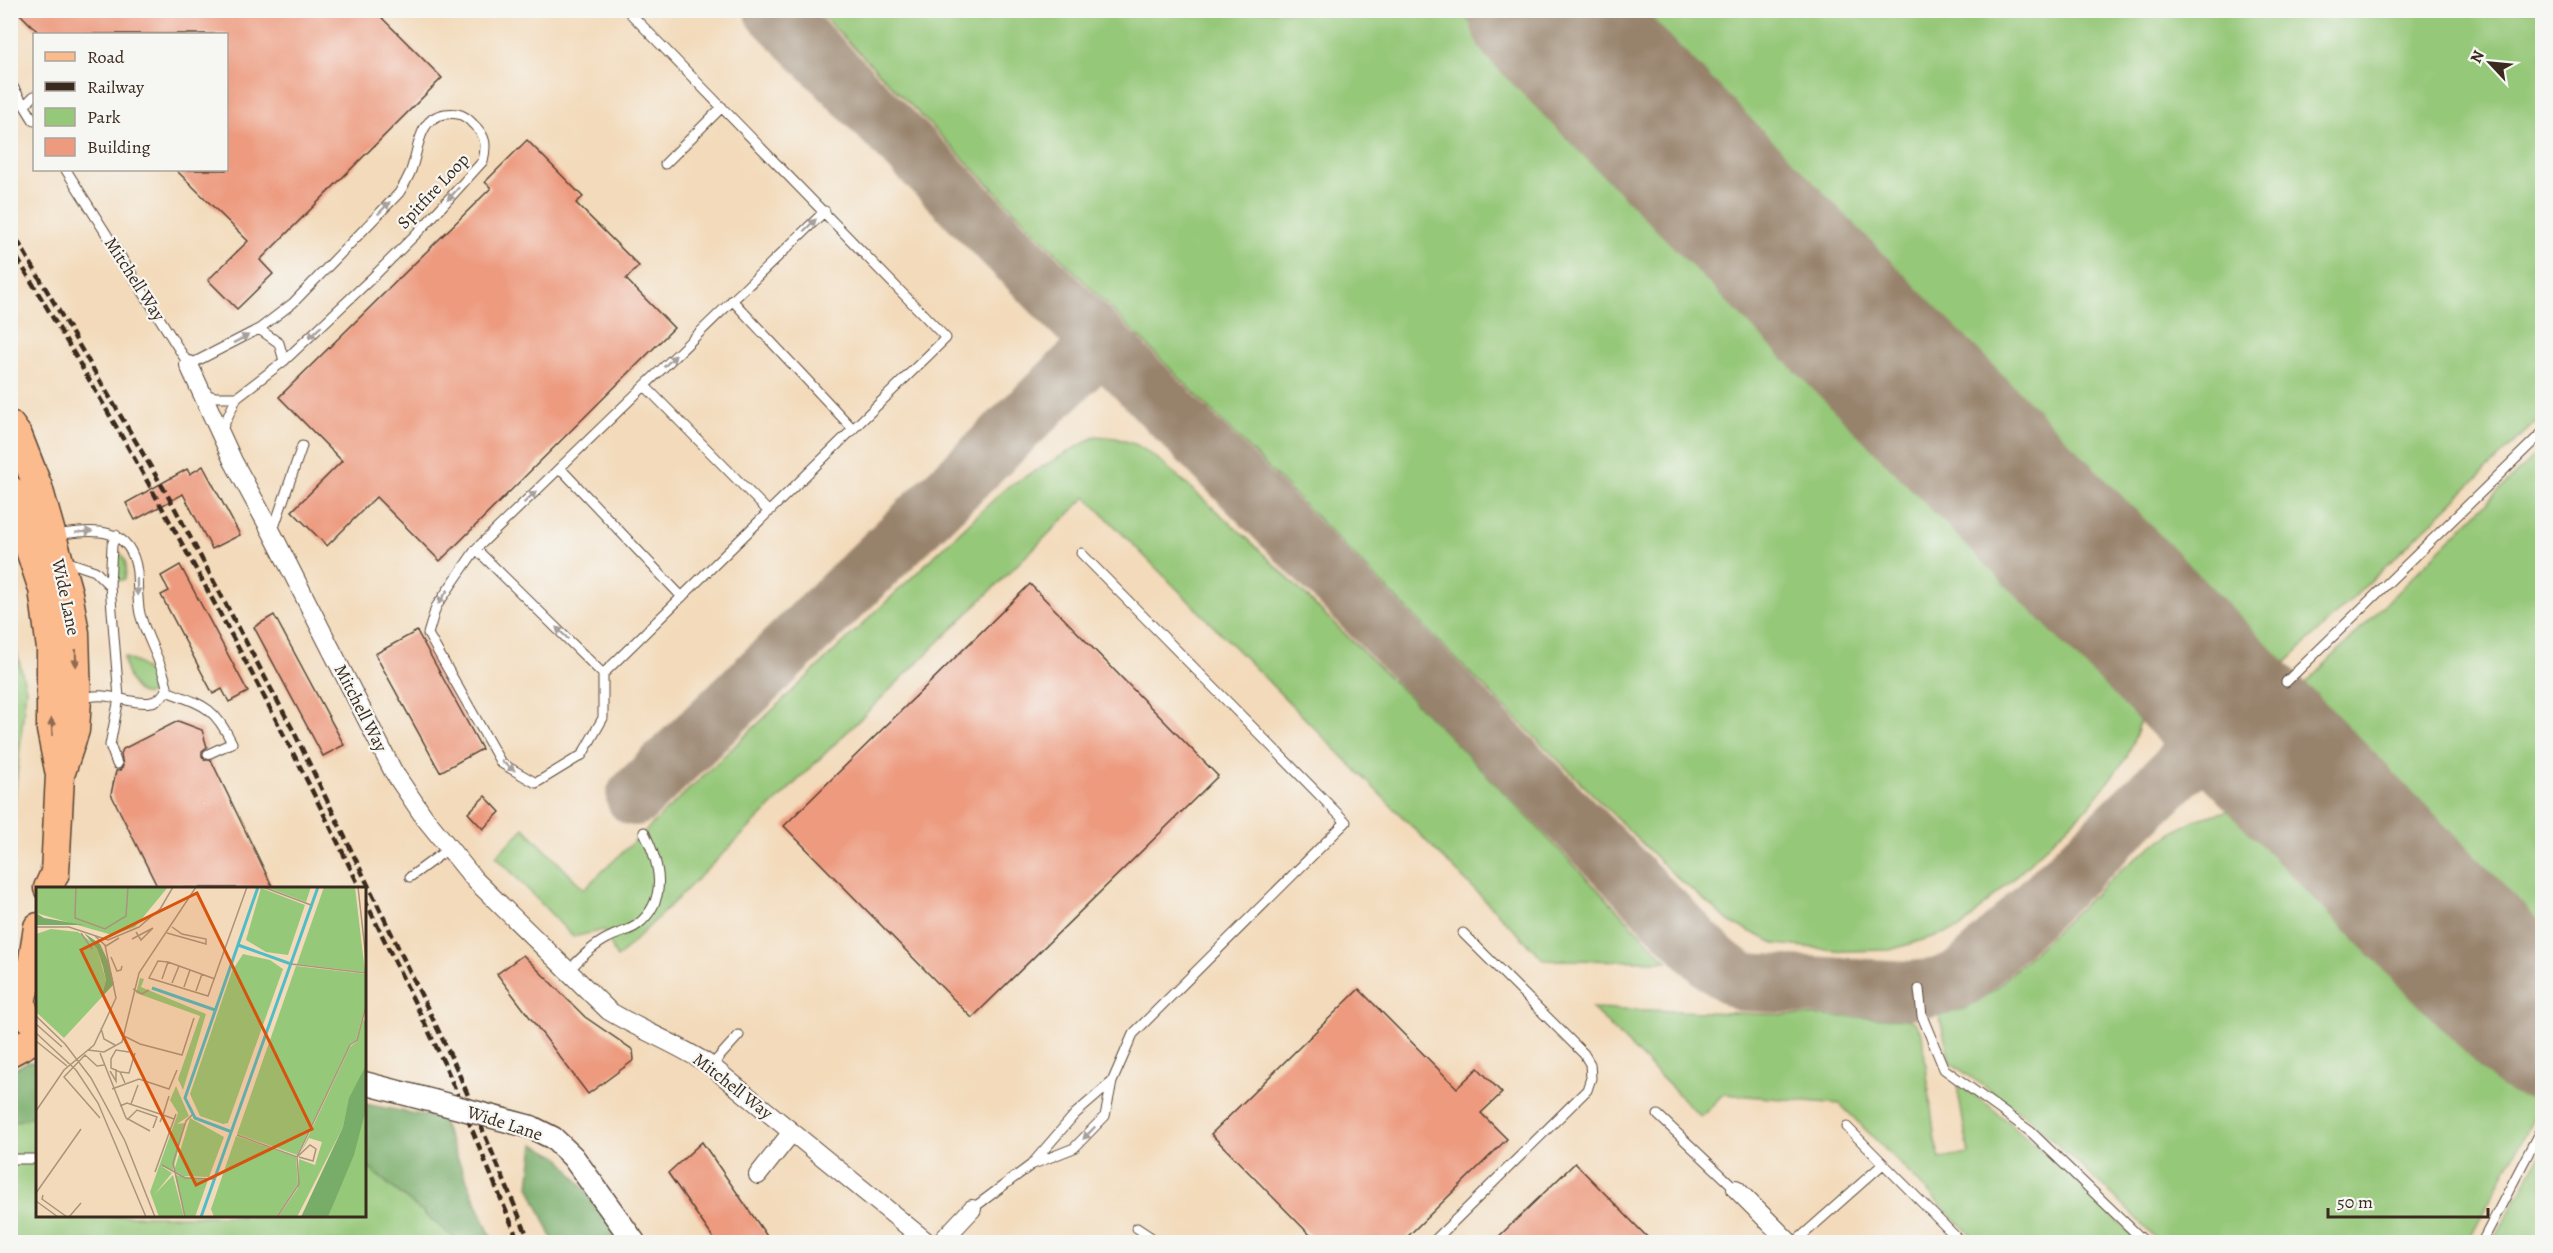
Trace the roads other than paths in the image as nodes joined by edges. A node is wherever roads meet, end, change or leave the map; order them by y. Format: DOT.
graph roads {
  1 [pos="627,10"];
  2 [pos="10,82"];
  3 [pos="33,97"];
  4 [pos="25,105"];
  5 [pos="722,107"];
  6 [pos="33,116"];
  7 [pos="665,164"];
  8 [pos="67,171"];
  9 [pos="825,211"];
  10 [pos="732,300"];
  11 [pos="259,329"];
  12 [pos="284,361"];
  13 [pos="189,365"];
  14 [pos="645,386"];
  15 [pos="203,393"];
  16 [pos="237,397"];
  17 [pos="10,425"];
  18 [pos="853,429"];
  19 [pos="220,432"];
  20 [pos="2542,433"];
  21 [pos="302,446"];
  22 [pos="560,468"];
  23 [pos="10,490"];
  24 [pos="768,512"];
  25 [pos="273,533"];
  26 [pos="116,535"];
  27 [pos="476,549"];
  28 [pos="46,551"];
  29 [pos="1081,553"];
  30 [pos="110,586"];
  31 [pos="682,597"];
  32 [pos="603,674"];
  33 [pos="2286,682"];
  34 [pos="166,691"];
  35 [pos="119,698"];
  36 [pos="77,699"];
  37 [pos="208,754"];
  38 [pos="117,764"];
  39 [pos="60,775"];
  40 [pos="644,832"];
  41 [pos="448,849"];
  42 [pos="410,877"];
  43 [pos="55,883"];
  44 [pos="1463,933"];
  45 [pos="36,936"];
  46 [pos="568,971"];
  47 [pos="26,982"];
  48 [pos="1919,989"];
  49 [pos="36,1024"];
  50 [pos="740,1035"];
  51 [pos="36,1038"];
  52 [pos="10,1052"];
  53 [pos="711,1066"];
  54 [pos="1112,1082"];
  55 [pos="366,1084"];
  56 [pos="1658,1115"];
  57 [pos="1847,1127"];
  58 [pos="2542,1127"];
  59 [pos="792,1132"];
  60 [pos="10,1159"];
  61 [pos="36,1159"];
  62 [pos="1883,1164"];
  63 [pos="1031,1165"];
  64 [pos="758,1175"];
  65 [pos="1736,1189"];
  66 [pos="972,1209"];
  67 [pos="1137,1228"];
  68 [pos="634,1242"];
  69 [pos="927,1242"];
  70 [pos="941,1242"];
  71 [pos="1158,1242"];
  72 [pos="1432,1242"];
  73 [pos="1789,1242"];
  74 [pos="1795,1242"];
  75 [pos="1961,1242"];
  76 [pos="2145,1242"];
  77 [pos="2482,1242"];
  1 -- 5 [label="lane"];
  2 -- 4 [label="lane"];
  3 -- 4 [label="lane"];
  4 -- 6 [label="lane"];
  5 -- 7 [label="lane"];
  5 -- 9 [label="lane"];
  8 -- 13 [label="lane, Mitchell Way"];
  10 -- 9 [label="lane, one-way"];
  9 -- 18 [label="lane"];
  14 -- 10 [label="lane, one-way"];
  10 -- 18 [label="lane"];
  11 -- 12 [label="lane"];
  11 -- 12 [label="lane, Spitfire Loop, one-way"];
  13 -- 11 [label="lane, Spitfire Loop, one-way"];
  12 -- 16 [label="lane, Spitfire Loop"];
  13 -- 15 [label="street, Mitchell Way"];
  14 -- 22 [label="lane"];
  14 -- 24 [label="lane"];
  15 -- 16 [label="lane"];
  15 -- 19 [label="street, Mitchell Way"];
  16 -- 19 [label="lane, Spitfire Loop"];
  17 -- 28 [label="main road, Wide Lane"];
  18 -- 24 [label="lane"];
  19 -- 25 [label="street, Mitchell Way"];
  20 -- 33 [label="lane"];
  21 -- 25 [label="lane"];
  27 -- 22 [label="lane, one-way"];
  22 -- 31 [label="lane"];
  23 -- 28 [label="main road, Wide Lane"];
  24 -- 31 [label="lane"];
  25 -- 41 [label="street, Mitchell Way"];
  28 -- 26 [label="lane, one-way"];
  26 -- 30 [label="lane"];
  26 -- 34 [label="lane, one-way"];
  32 -- 27 [label="lane, one-way"];
  27 -- 32 [label="lane, one-way"];
  28 -- 30 [label="lane"];
  28 -- 36 [label="main road, Wide Lane, one-way"];
  39 -- 28 [label="main road, Wide Lane, one-way"];
  29 -- 54 [label="lane"];
  30 -- 35 [label="lane"];
  31 -- 32 [label="lane"];
  34 -- 35 [label="lane"];
  34 -- 37 [label="lane"];
  35 -- 36 [label="lane"];
  35 -- 38 [label="lane"];
  36 -- 39 [label="main road, Wide Lane"];
  39 -- 43 [label="main road, Wide Lane"];
  40 -- 46 [label="lane"];
  41 -- 42 [label="lane"];
  41 -- 46 [label="street, Mitchell Way"];
  44 -- 72 [label="lane"];
  45 -- 47 [label="main road"];
  46 -- 53 [label="street, Mitchell Way"];
  47 -- 49 [label="main road"];
  48 -- 76 [label="lane"];
  50 -- 53 [label="lane"];
  51 -- 52 [label="main road"];
  53 -- 59 [label="street, Mitchell Way"];
  54 -- 63 [label="lane"];
  54 -- 63 [label="lane, one-way"];
  55 -- 68 [label="street, Wide Lane, bridge"];
  56 -- 65 [label="lane"];
  57 -- 62 [label="lane"];
  58 -- 77 [label="lane"];
  59 -- 64 [label="street"];
  59 -- 69 [label="street, Mitchell Way"];
  60 -- 61 [label="lane"];
  62 -- 74 [label="lane"];
  62 -- 75 [label="lane"];
  63 -- 66 [label="lane"];
  65 -- 73 [label="street"];
  66 -- 70 [label="street"];
  67 -- 71 [label="lane"];
}
